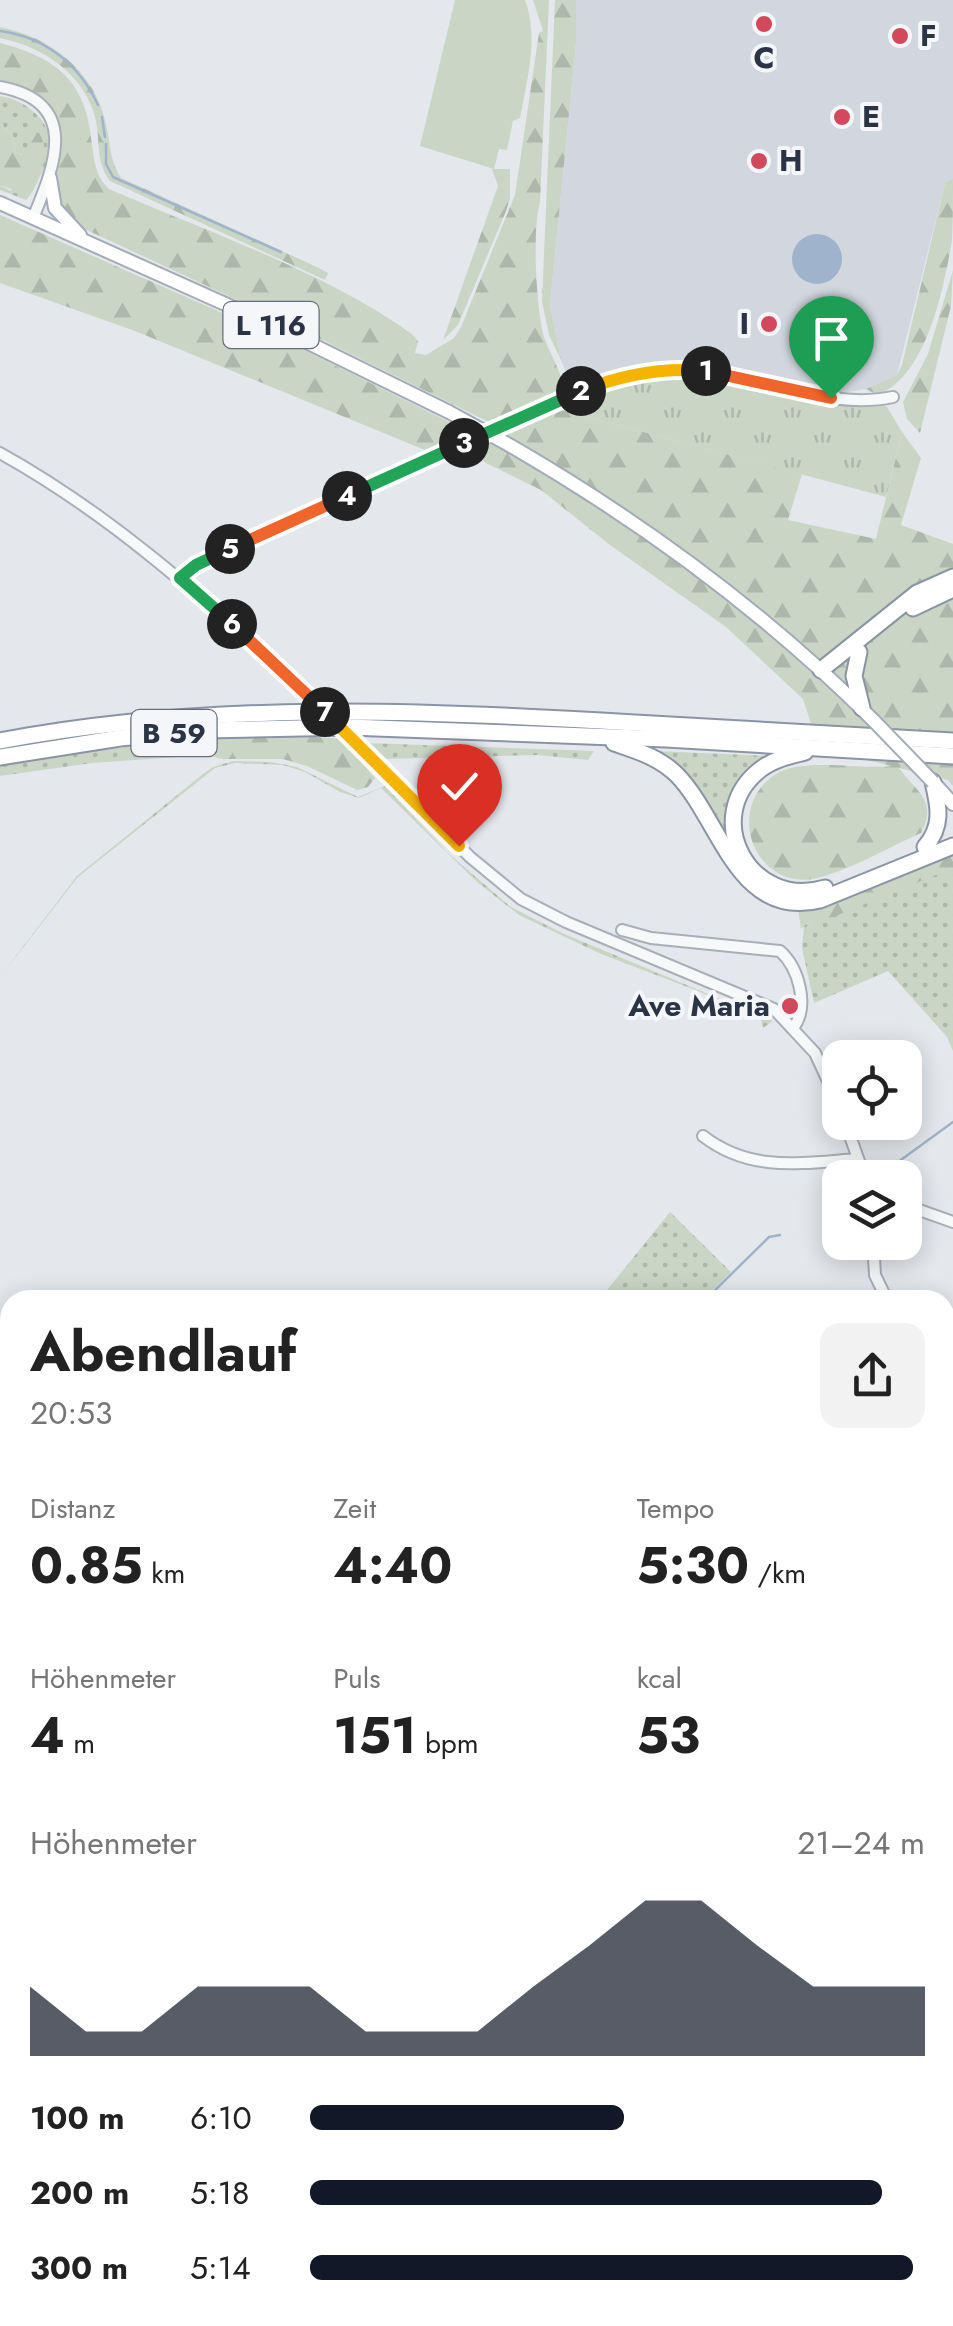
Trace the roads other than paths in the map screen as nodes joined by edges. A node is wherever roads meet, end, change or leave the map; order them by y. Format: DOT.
graph roads {
  1 [pos="0,87"];
  2 [pos="50,178"];
  3 [pos="0,204"];
  4 [pos="33,218"];
  5 [pos="90,243"];
  6 [pos="892,396"];
  7 [pos="0,453"];
  8 [pos="953,577"];
  9 [pos="180,578"];
  10 [pos="953,589"];
  11 [pos="859,652"];
  12 [pos="825,674"];
  13 [pos="862,708"];
  14 [pos="596,738"];
  15 [pos="953,738"];
  16 [pos="0,741"];
  17 [pos="819,748"];
  18 [pos="0,756"];
  19 [pos="953,756"];
  20 [pos="933,782"];
  21 [pos="953,804"];
  22 [pos="953,834"];
  23 [pos="953,846"];
  24 [pos="925,847"];
  25 [pos="622,930"];
  26 [pos="793,1026"];
  27 [pos="822,1066"];
  28 [pos="703,1136"];
  29 [pos="852,1140"];
  30 [pos="858,1158"];
  31 [pos="922,1211"];
  32 [pos="953,1222"];
  33 [pos="874,1260"];
  34 [pos="880,1288"];
  1 -- 2 [label="street"];
  2 -- 4 [label="street"];
  2 -- 5 [label="main road"];
  3 -- 4 [label="main road, L 116"];
  4 -- 5 [label="main road, L 116"];
  5 -- 12 [label="main road, L 116, bridge"];
  6 -- 9 [label="street"];
  7 -- 9 [label="street"];
  8 -- 12 [label="highway"];
  9 -- 26 [label="street, bridge"];
  10 -- 11 [label="highway"];
  11 -- 12 [label="highway"];
  11 -- 13 [label="highway"];
  12 -- 13 [label="main road, L 116"];
  13 -- 20 [label="main road, L 116, bridge"];
  14 -- 17 [label="highway, B 59"];
  14 -- 18 [label="highway, B 59"];
  14 -- 23 [label="highway"];
  15 -- 16 [label="highway, B 59"];
  17 -- 19 [label="highway, B 59"];
  17 -- 24 [label="highway"];
  20 -- 21 [label="main road, L 116"];
  20 -- 24 [label="highway"];
  22 -- 24 [label="highway"];
  25 -- 26 [label="street"];
  26 -- 27 [label="street"];
  28 -- 30 [label="street"];
  29 -- 30 [label="street"];
  31 -- 32 [label="street"];
  33 -- 34 [label="street"];
}
